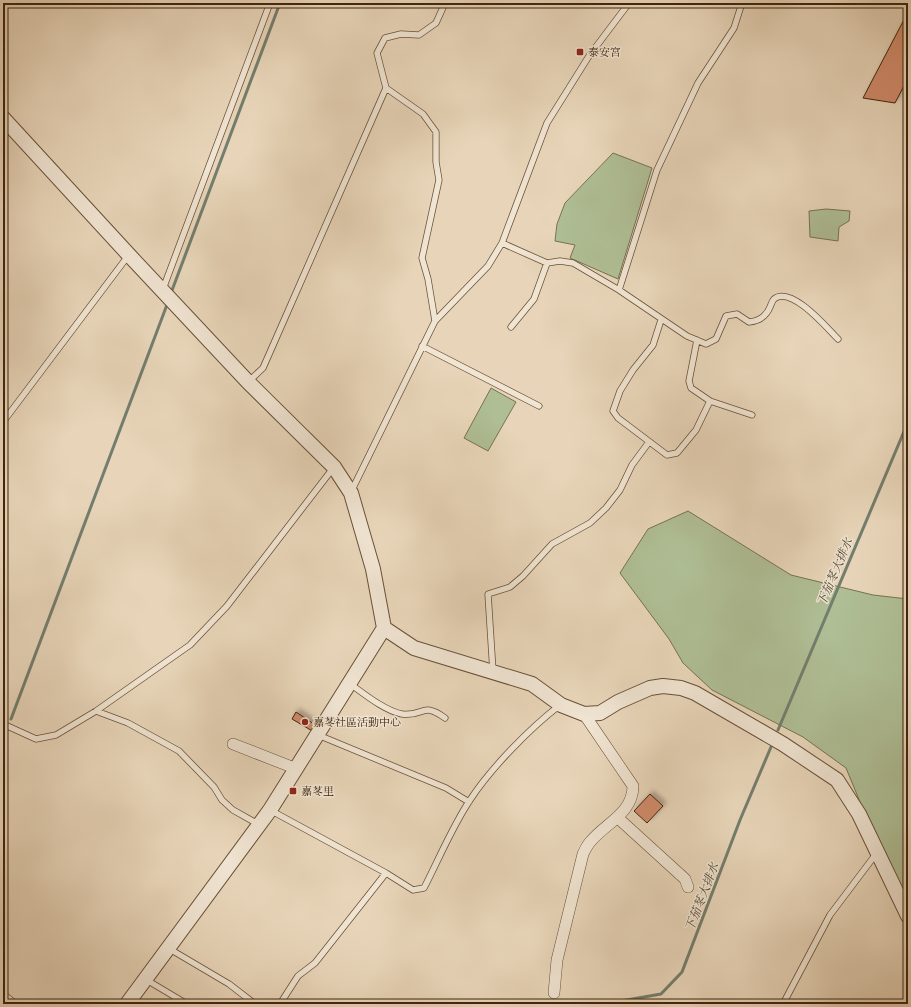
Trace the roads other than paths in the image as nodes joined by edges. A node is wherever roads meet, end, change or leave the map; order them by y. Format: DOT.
graph roads {
  1 [pos="270,3"];
  2 [pos="445,3"];
  3 [pos="629,3"];
  4 [pos="742,3"];
  5 [pos="386,88"];
  6 [pos="3,118"];
  7 [pos="502,243"];
  8 [pos="129,256"];
  9 [pos="548,263"];
  10 [pos="619,290"];
  11 [pos="162,291"];
  12 [pos="661,320"];
  13 [pos="435,321"];
  14 [pos="511,326"];
  15 [pos="838,339"];
  16 [pos="697,340"];
  17 [pos="422,346"];
  18 [pos="248,382"];
  19 [pos="710,401"];
  20 [pos="539,406"];
  21 [pos="752,415"];
  22 [pos="3,422"];
  23 [pos="649,442"];
  24 [pos="334,467"];
  25 [pos="351,493"];
  26 [pos="384,628"];
  27 [pos="493,672"];
  28 [pos="348,683"];
  29 [pos="560,705"];
  30 [pos="96,711"];
  31 [pos="584,714"];
  32 [pos="445,718"];
  33 [pos="3,724"];
  34 [pos="318,735"];
  35 [pos="233,744"];
  36 [pos="297,769"];
  37 [pos="469,802"];
  38 [pos="270,810"];
  39 [pos="618,818"];
  40 [pos="260,825"];
  41 [pos="876,854"];
  42 [pos="386,873"];
  43 [pos="688,887"];
  44 [pos="908,916"];
  45 [pos="168,948"];
  46 [pos="145,979"];
  47 [pos="554,993"];
  48 [pos="3,994"];
  49 [pos="16,1004"];
  50 [pos="127,1004"];
  51 [pos="187,1004"];
  52 [pos="255,1004"];
  53 [pos="280,1004"];
  54 [pos="783,1004"];
  1 -- 11 [label="lane"];
  2 -- 5 [label="lane"];
  3 -- 7 [label="lane"];
  4 -- 10 [label="lane"];
  5 -- 13 [label="lane"];
  5 -- 18 [label="lane"];
  6 -- 8 [label="street"];
  7 -- 9 [label="lane"];
  7 -- 13 [label="lane"];
  8 -- 11 [label="street"];
  8 -- 22 [label="lane"];
  9 -- 10 [label="lane"];
  9 -- 14 [label="lane"];
  10 -- 12 [label="lane"];
  11 -- 18 [label="street"];
  12 -- 16 [label="lane"];
  12 -- 23 [label="lane"];
  13 -- 17 [label="lane"];
  15 -- 16 [label="lane"];
  16 -- 19 [label="lane"];
  17 -- 20 [label="lane"];
  17 -- 25 [label="lane"];
  18 -- 24 [label="street"];
  19 -- 21 [label="lane"];
  19 -- 23 [label="lane"];
  23 -- 27 [label="lane"];
  24 -- 25 [label="street"];
  24 -- 30 [label="lane"];
  25 -- 26 [label="street"];
  26 -- 27 [label="street"];
  26 -- 28 [label="street"];
  27 -- 29 [label="street"];
  28 -- 32 [label="lane"];
  28 -- 34 [label="street"];
  29 -- 31 [label="street"];
  29 -- 37 [label="lane"];
  30 -- 33 [label="lane"];
  30 -- 40 [label="lane"];
  31 -- 39 [label="street"];
  31 -- 41 [label="street"];
  34 -- 36 [label="street"];
  34 -- 37 [label="lane"];
  35 -- 36 [label="street"];
  36 -- 38 [label="street"];
  37 -- 42 [label="lane"];
  38 -- 40 [label="street"];
  38 -- 42 [label="lane"];
  39 -- 43 [label="street"];
  39 -- 47 [label="street"];
  40 -- 45 [label="street"];
  41 -- 44 [label="street"];
  41 -- 54 [label="lane"];
  42 -- 53 [label="lane"];
  45 -- 46 [label="street"];
  45 -- 52 [label="lane"];
  46 -- 50 [label="street"];
  46 -- 51 [label="lane"];
  48 -- 49 [label="lane"];
}
